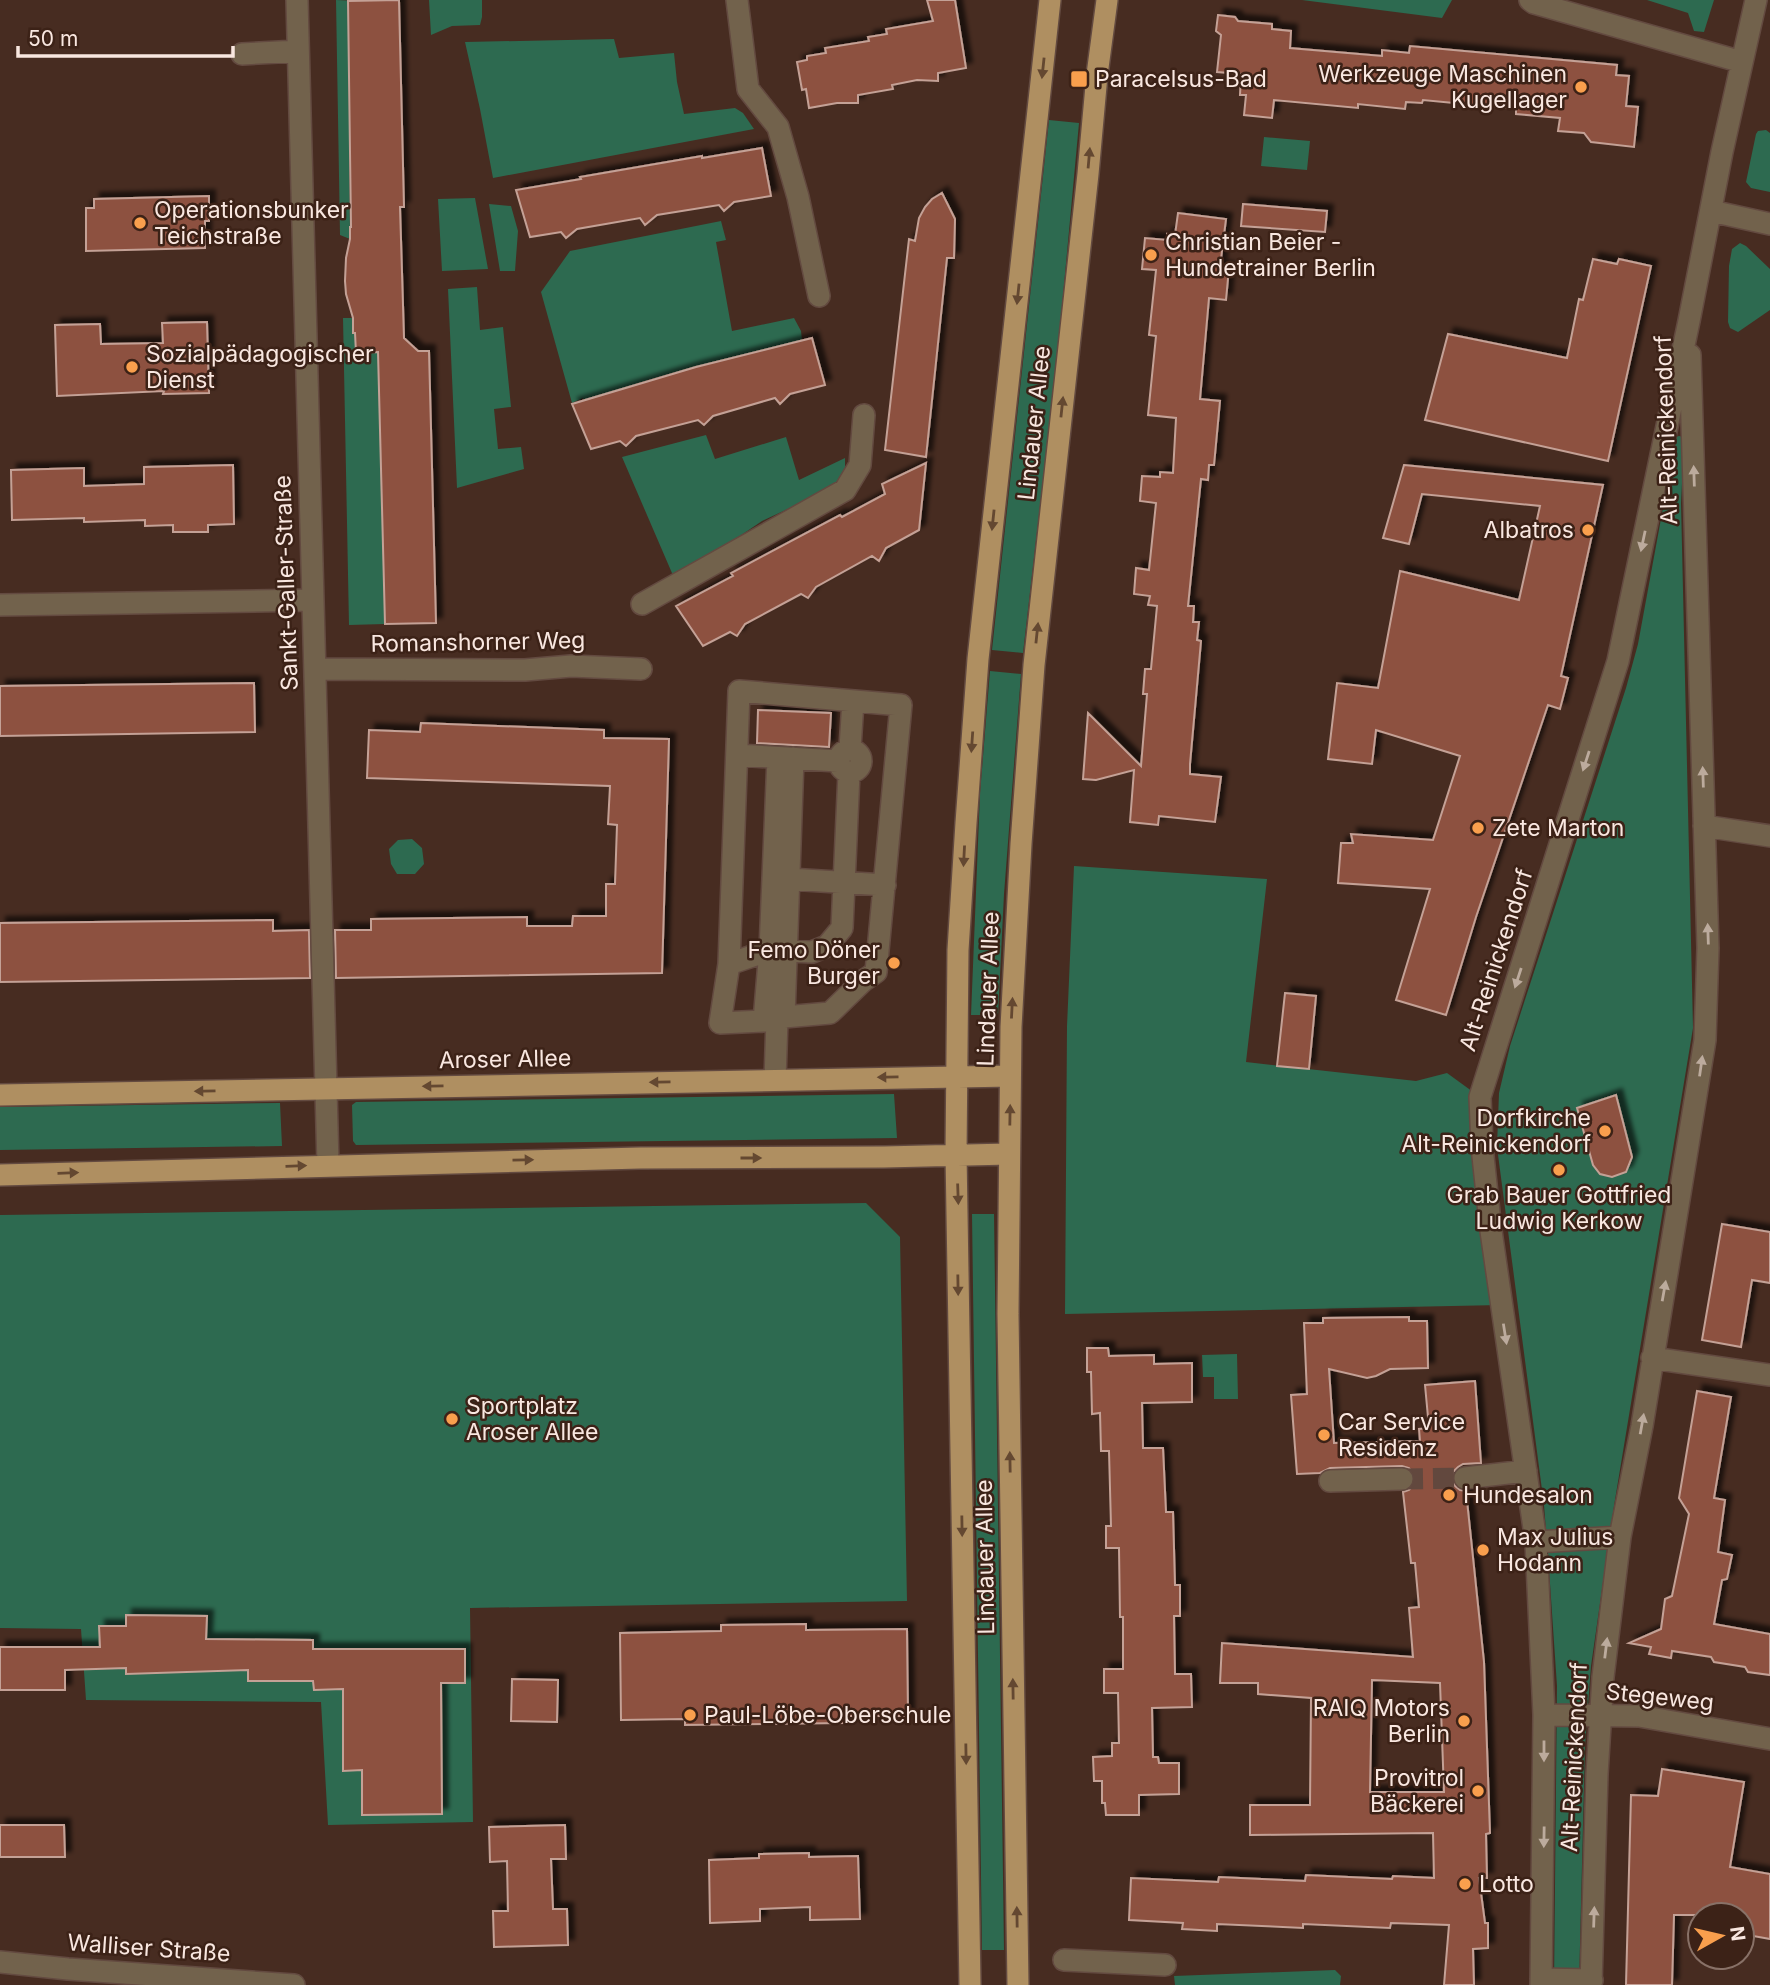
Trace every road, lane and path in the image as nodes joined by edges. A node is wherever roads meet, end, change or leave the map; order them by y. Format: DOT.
graph roads {
  1 [pos="296,0"];
  2 [pos="737,0"];
  3 [pos="1050,0"];
  4 [pos="1107,0"];
  5 [pos="1530,0"];
  6 [pos="1756,0"];
  7 [pos="298,51"];
  8 [pos="242,54"];
  9 [pos="1742,62"];
  10 [pos="1711,211"];
  11 [pos="1770,224"];
  12 [pos="819,296"];
  13 [pos="1689,321"];
  14 [pos="864,415"];
  15 [pos="312,600"];
  16 [pos="642,604"];
  17 [pos="0,605"];
  18 [pos="315,669"];
  19 [pos="641,669"];
  20 [pos="853,701"];
  21 [pos="737,755"];
  22 [pos="785,758"];
  23 [pos="850,761"];
  24 [pos="897,764"];
  25 [pos="1704,826"];
  26 [pos="1770,836"];
  27 [pos="789,879"];
  28 [pos="845,882"];
  29 [pos="885,885"];
  30 [pos="778,950"];
  31 [pos="729,964"];
  32 [pos="775,1019"];
  33 [pos="956,1076"];
  34 [pos="1010,1076"];
  35 [pos="775,1080"];
  36 [pos="325,1088"];
  37 [pos="0,1095"];
  38 [pos="956,1154"];
  39 [pos="1009,1154"];
  40 [pos="328,1165"];
  41 [pos="0,1175"];
  42 [pos="1652,1358"];
  43 [pos="1770,1375"];
  44 [pos="1526,1471"];
  45 [pos="1465,1478"];
  46 [pos="1402,1479"];
  47 [pos="1330,1481"];
  48 [pos="1620,1537"];
  49 [pos="1536,1542"];
  50 [pos="1544,1715"];
  51 [pos="1600,1716"];
  52 [pos="1770,1739"];
  53 [pos="1064,1961"];
  54 [pos="0,1962"];
  55 [pos="1165,1965"];
  56 [pos="1541,1982"];
  57 [pos="1592,1983"];
  58 [pos="293,1985"];
  59 [pos="970,1985"];
  60 [pos="1018,1985"];
  1 -- 7 [label="street, Sankt-Galler-Straße"];
  2 -- 12 [label="street"];
  3 -- 33 [label="main road, Lindauer Allee, one-way"];
  34 -- 4 [label="main road, Lindauer Allee, one-way"];
  5 -- 9 [label="street"];
  6 -- 9 [label="street, Alt-Reinickendorf"];
  7 -- 8 [label="street"];
  7 -- 15 [label="street, Sankt-Galler-Straße"];
  9 -- 10 [label="street, Alt-Reinickendorf"];
  10 -- 11 [label="street"];
  10 -- 13 [label="street, Alt-Reinickendorf"];
  25 -- 13 [label="street, Alt-Reinickendorf, one-way"];
  13 -- 44 [label="street, Alt-Reinickendorf, one-way"];
  14 -- 16 [label="street"];
  15 -- 17 [label="street"];
  15 -- 18 [label="street, Sankt-Galler-Straße"];
  18 -- 19 [label="street, Romanshorner Weg"];
  18 -- 36 [label="street, Sankt-Galler-Straße"];
  20 -- 21 [label="street"];
  20 -- 23 [label="street"];
  20 -- 24 [label="street"];
  21 -- 22 [label="street"];
  21 -- 31 [label="street"];
  22 -- 23 [label="street"];
  22 -- 27 [label="street"];
  22 -- 30 [label="street"];
  23 -- 24 [label="street"];
  23 -- 28 [label="street"];
  24 -- 29 [label="street"];
  25 -- 26 [label="street"];
  42 -- 25 [label="street, Alt-Reinickendorf, one-way"];
  27 -- 28 [label="street"];
  27 -- 30 [label="street"];
  28 -- 29 [label="street"];
  28 -- 30 [label="street"];
  29 -- 32 [label="street"];
  30 -- 31 [label="street"];
  30 -- 32 [label="street"];
  31 -- 32 [label="street"];
  32 -- 35 [label="street"];
  33 -- 34 [label="main road, Aroser Allee"];
  33 -- 35 [label="main road, Aroser Allee, one-way"];
  33 -- 38 [label="main road, Lindauer Allee"];
  39 -- 34 [label="main road, Lindauer Allee, one-way"];
  35 -- 36 [label="main road, Aroser Allee, one-way"];
  36 -- 37 [label="main road, Aroser Allee, one-way"];
  36 -- 40 [label="street, Sankt-Galler-Straße"];
  38 -- 39 [label="main road"];
  40 -- 38 [label="main road, one-way"];
  38 -- 59 [label="main road, Lindauer Allee, one-way"];
  60 -- 39 [label="main road, Lindauer Allee, one-way"];
  41 -- 40 [label="main road, one-way"];
  42 -- 43 [label="street"];
  48 -- 42 [label="street, Alt-Reinickendorf, one-way"];
  44 -- 45 [label="street"];
  44 -- 49 [label="street, Alt-Reinickendorf"];
  46 -- 47 [label="street"];
  48 -- 49 [label="street"];
  51 -- 48 [label="street, Alt-Reinickendorf, one-way"];
  49 -- 50 [label="street, Alt-Reinickendorf"];
  50 -- 51 [label="street, Stegeweg"];
  50 -- 56 [label="street, Alt-Reinickendorf, one-way"];
  51 -- 52 [label="street, Stegeweg"];
  57 -- 51 [label="street, Alt-Reinickendorf, one-way"];
  53 -- 55 [label="street"];
  54 -- 58 [label="street, Walliser Straße"];
  56 -- 57 [label="street, Alt-Reinickendorf"];
}
